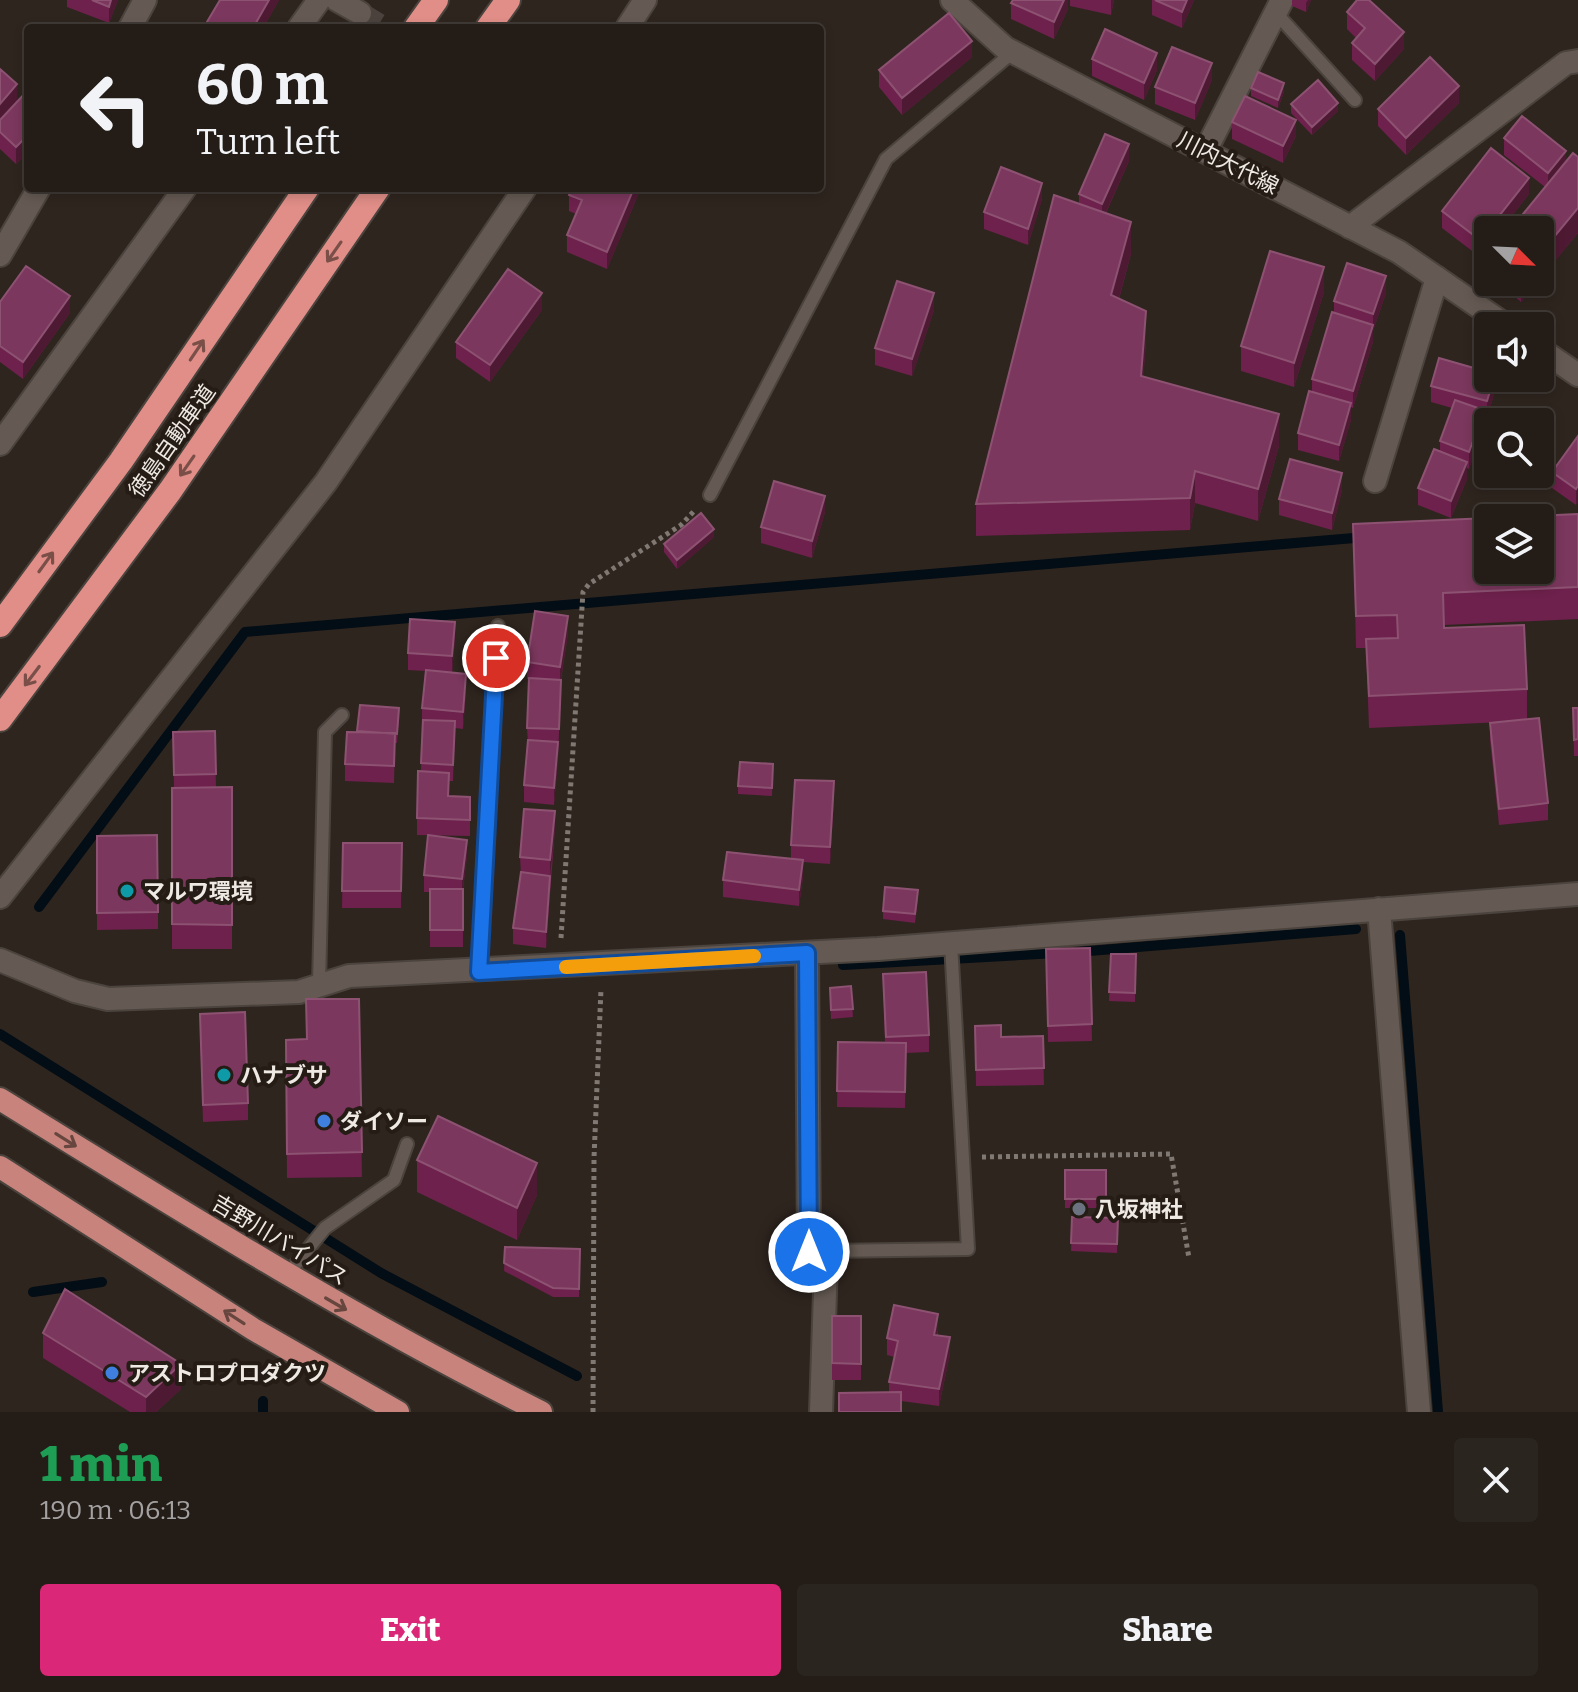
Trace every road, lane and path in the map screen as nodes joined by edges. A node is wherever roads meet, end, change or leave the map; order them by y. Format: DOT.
graph roads {
  1 [pos="145,0"];
  2 [pos="319,0"];
  3 [pos="337,0"];
  4 [pos="436,0"];
  5 [pos="508,0"];
  6 [pos="645,0"];
  7 [pos="952,0"];
  8 [pos="1279,6"];
  9 [pos="360,13"];
  10 [pos="132,24"];
  11 [pos="302,24"];
  12 [pos="419,24"];
  13 [pos="491,24"];
  14 [pos="630,24"];
  15 [pos="1013,52"];
  16 [pos="1578,61"];
  17 [pos="1355,100"];
  18 [pos="1206,150"];
  19 [pos="37,192"];
  20 [pos="182,192"];
  21 [pos="304,192"];
  22 [pos="375,192"];
  23 [pos="522,192"];
  24 [pos="1350,227"];
  25 [pos="0,255"];
  26 [pos="1437,278"];
  27 [pos="1487,312"];
  28 [pos="1554,359"];
  29 [pos="1578,375"];
  30 [pos="0,444"];
  31 [pos="1375,481"];
  32 [pos="710,495"];
  33 [pos="0,625"];
  34 [pos="498,626"];
  35 [pos="342,715"];
  36 [pos="0,719"];
  37 [pos="1578,894"];
  38 [pos="0,897"];
  39 [pos="1379,909"];
  40 [pos="951,943"];
  41 [pos="807,953"];
  42 [pos="0,960"];
  43 [pos="601,964"];
  44 [pos="560,967"];
  45 [pos="479,972"];
  46 [pos="319,985"];
  47 [pos="0,1099"];
  48 [pos="407,1144"];
  49 [pos="963,1157"];
  50 [pos="0,1167"];
  51 [pos="1189,1258"];
  52 [pos="826,1263"];
  53 [pos="286,1276"];
  54 [pos="398,1412"];
  55 [pos="541,1412"];
  56 [pos="593,1412"];
  57 [pos="821,1412"];
  58 [pos="1419,1412"];
  1 -- 10 [label="street"];
  2 -- 11 [label="street"];
  3 -- 9 [label="street"];
  4 -- 12 [label="highway"];
  5 -- 13 [label="highway"];
  6 -- 14 [label="street"];
  7 -- 15 [label="street, 川内大代線"];
  8 -- 17 [label="lane"];
  8 -- 18 [label="street"];
  15 -- 18 [label="street, 川内大代線"];
  15 -- 32 [label="lane"];
  16 -- 24 [label="street"];
  18 -- 24 [label="street, 川内大代線"];
  19 -- 25 [label="street"];
  20 -- 30 [label="street"];
  33 -- 21 [label="highway, 徳島自動車道, one-way"];
  22 -- 36 [label="highway, 徳島自動車道, one-way"];
  23 -- 38 [label="street"];
  24 -- 26 [label="street, 川内大代線"];
  26 -- 27 [label="street, 川内大代線"];
  26 -- 31 [label="street"];
  28 -- 29 [label="street"];
  32 -- 44 [label="path"];
  34 -- 45 [label="lane"];
  35 -- 46 [label="lane"];
  37 -- 39 [label="street"];
  39 -- 40 [label="street"];
  39 -- 58 [label="street"];
  40 -- 41 [label="street"];
  40 -- 49 [label="lane"];
  41 -- 43 [label="street"];
  41 -- 52 [label="street"];
  42 -- 46 [label="street"];
  43 -- 44 [label="street"];
  43 -- 56 [label="path"];
  44 -- 45 [label="street"];
  45 -- 46 [label="street"];
  47 -- 53 [label="highway, 吉野川バイパス, one-way"];
  48 -- 53 [label="lane"];
  49 -- 51 [label="path"];
  49 -- 52 [label="lane"];
  54 -- 50 [label="highway, one-way"];
  52 -- 57 [label="street"];
  53 -- 55 [label="highway, 吉野川バイパス, one-way"];
}
